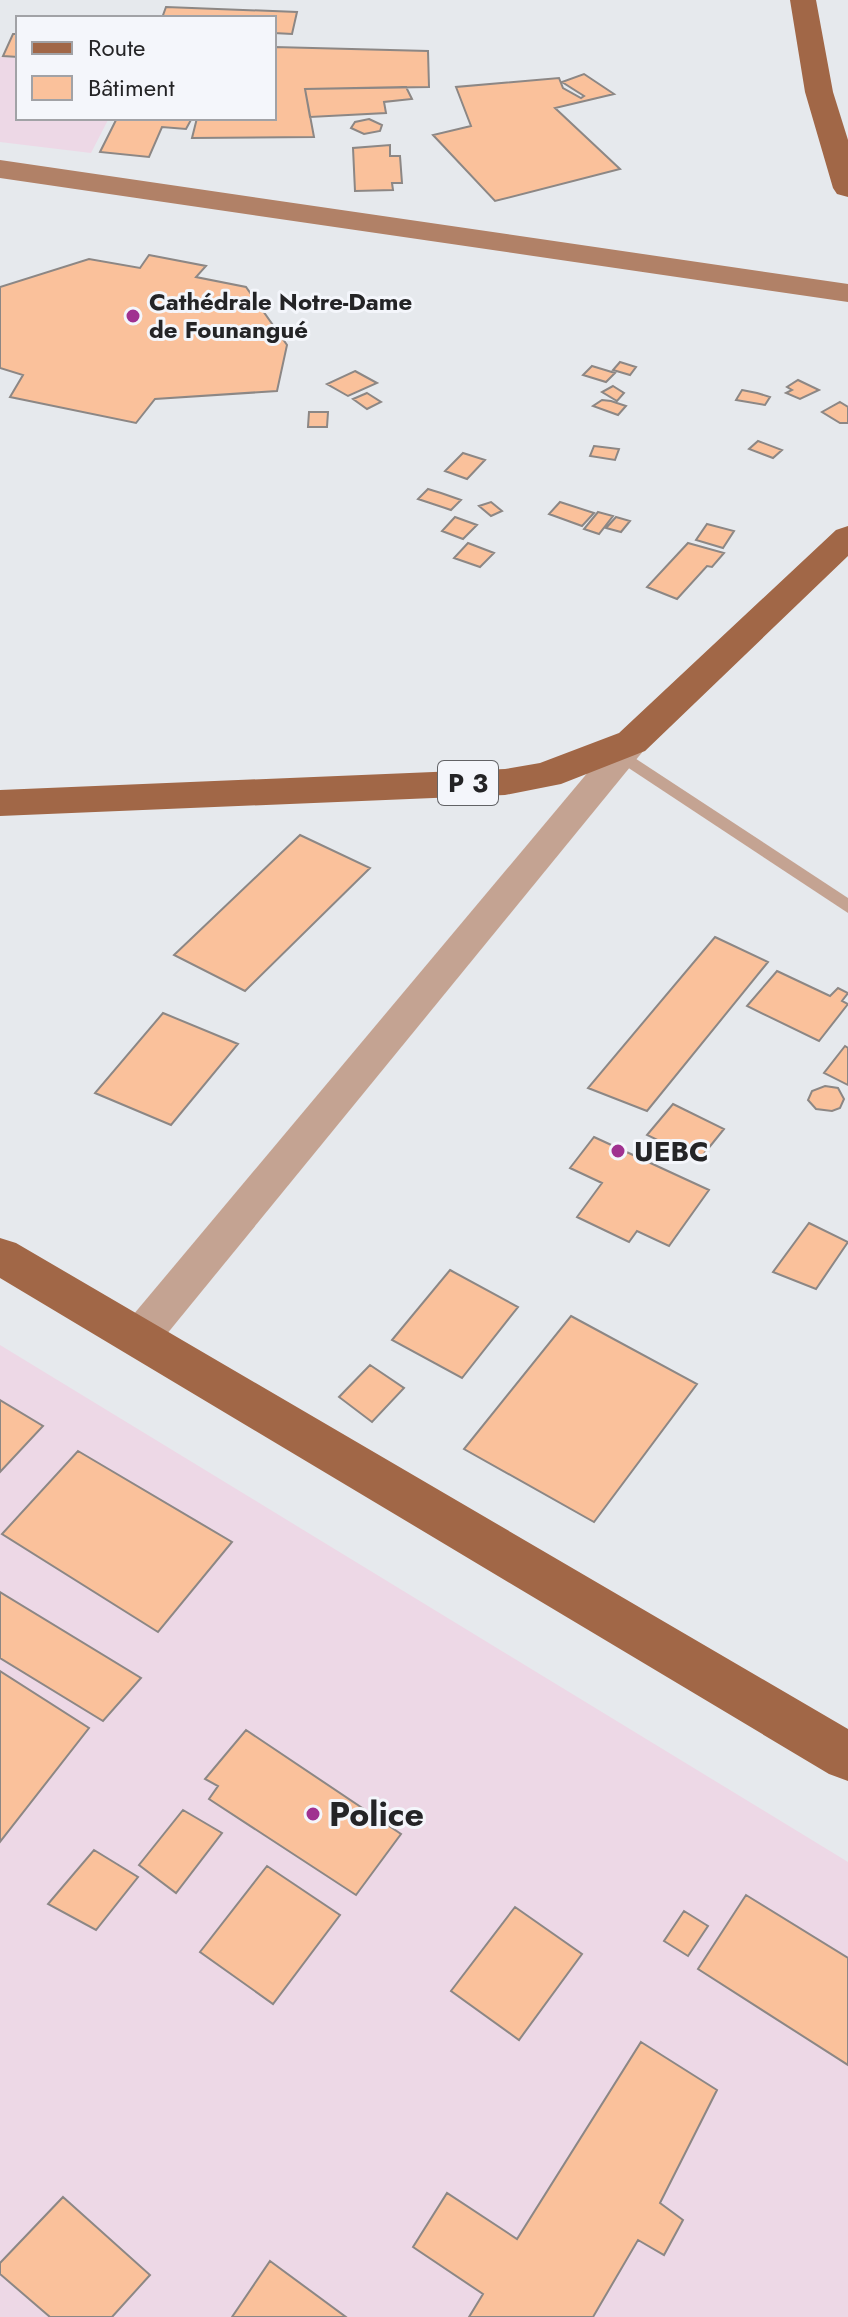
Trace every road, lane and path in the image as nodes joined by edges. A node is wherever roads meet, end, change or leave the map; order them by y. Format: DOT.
graph roads {
  1 [pos="803,0"];
  2 [pos="0,169"];
  3 [pos="848,188"];
  4 [pos="848,293"];
  5 [pos="848,537"];
  6 [pos="627,749"];
  7 [pos="0,803"];
  8 [pos="848,907"];
  9 [pos="0,1256"];
  10 [pos="138,1339"];
  11 [pos="848,1757"];
  1 -- 3 [label="main road"];
  2 -- 4 [label="main road"];
  5 -- 6 [label="main road, P 3"];
  6 -- 7 [label="main road, P 3"];
  6 -- 8 [label="lane"];
  6 -- 10 [label="street"];
  9 -- 10 [label="main road"];
  10 -- 11 [label="main road"];
}
